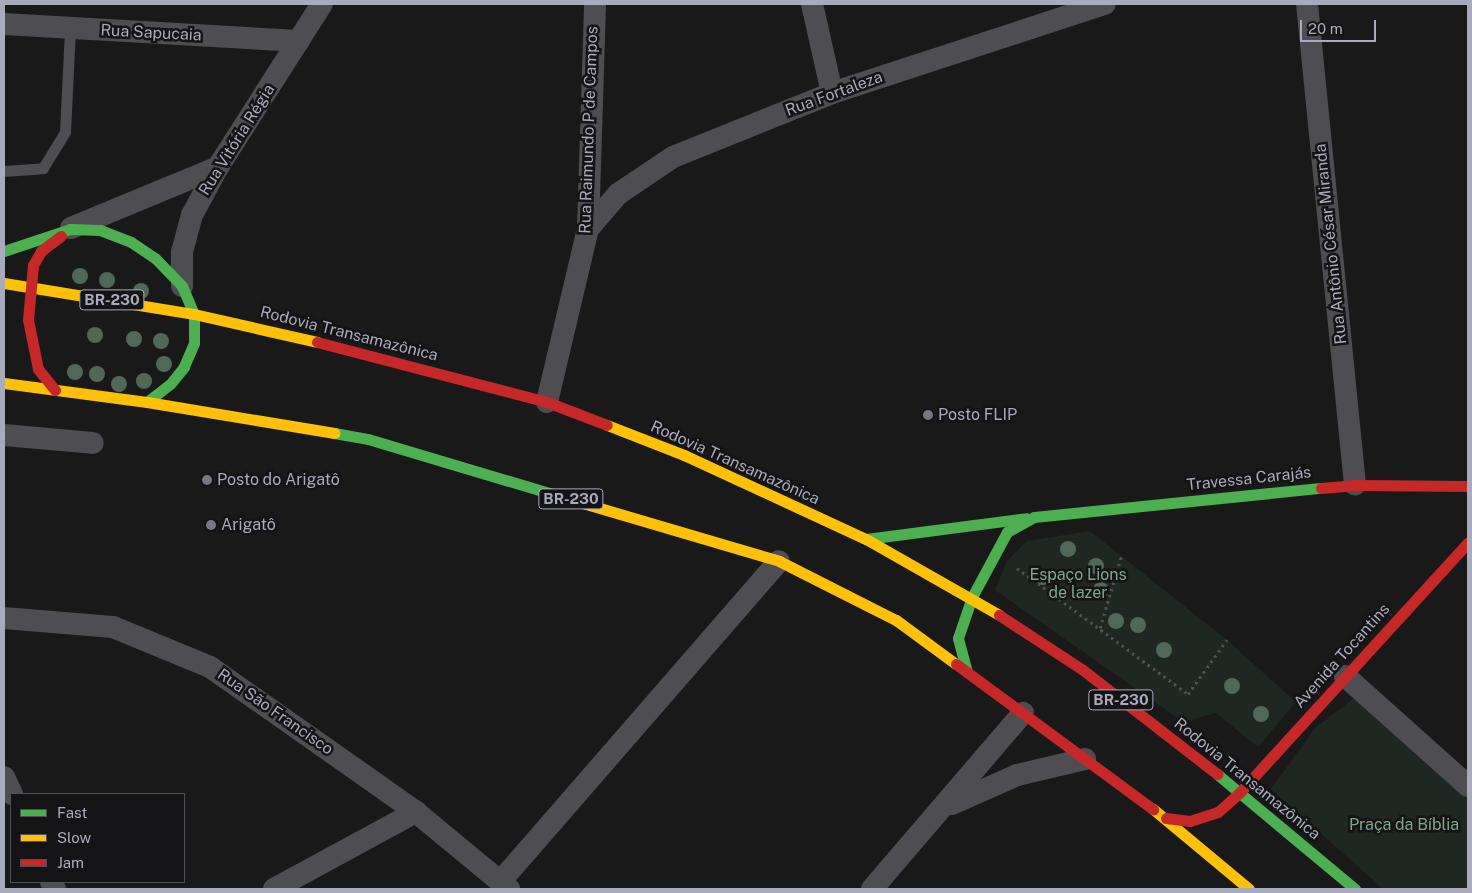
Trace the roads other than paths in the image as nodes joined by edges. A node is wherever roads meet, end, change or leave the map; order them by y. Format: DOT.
graph roads {
  1 [pos="322,4"];
  2 [pos="595,4"];
  3 [pos="812,4"];
  4 [pos="1307,4"];
  5 [pos="1099,5"];
  6 [pos="4,24"];
  7 [pos="70,28"];
  8 [pos="299,41"];
  9 [pos="832,93"];
  10 [pos="218,167"];
  11 [pos="4,171"];
  12 [pos="70,229"];
  13 [pos="588,229"];
  14 [pos="4,251"];
  15 [pos="4,283"];
  16 [pos="182,286"];
  17 [pos="30,287"];
  18 [pos="194,314"];
  19 [pos="4,383"];
  20 [pos="55,390"];
  21 [pos="147,402"];
  22 [pos="547,402"];
  23 [pos="4,435"];
  24 [pos="93,443"];
  25 [pos="1354,485"];
  26 [pos="1468,486"];
  27 [pos="1034,517"];
  28 [pos="866,539"];
  29 [pos="1468,542"];
  30 [pos="779,561"];
  31 [pos="972,597"];
  32 [pos="4,618"];
  33 [pos="967,672"];
  34 [pos="1345,676"];
  35 [pos="1023,713"];
  36 [pos="1085,759"];
  37 [pos="4,777"];
  38 [pos="1468,786"];
  39 [pos="1240,792"];
  40 [pos="12,793"];
  41 [pos="946,806"];
  42 [pos="416,812"];
  43 [pos="1166,818"];
  44 [pos="505,885"];
  45 [pos="274,889"];
  46 [pos="872,889"];
  47 [pos="1249,889"];
  48 [pos="1355,889"];
  1 -- 8 [label="street, Rua Vitória Régia"];
  2 -- 13 [label="street, Rua Raimundo P de Campos"];
  3 -- 9 [label="street"];
  4 -- 25 [label="street, Rua Antônio César Miranda"];
  5 -- 9 [label="street, Rua Fortaleza"];
  6 -- 7 [label="street, Rua Sapucaia"];
  7 -- 8 [label="street, Rua Sapucaia"];
  7 -- 11 [label="lane"];
  8 -- 10 [label="street, Rua Vitória Régia"];
  9 -- 13 [label="street, Rua Fortaleza"];
  10 -- 12 [label="street"];
  10 -- 16 [label="street, Rua Vitória Régia"];
  12 -- 14 [label="main road"];
  12 -- 16 [label="main road"];
  12 -- 17 [label="main road"];
  13 -- 22 [label="street, Rua Raimundo P de Campos"];
  15 -- 17 [label="main road, Rodovia Transamazônica / BR-230"];
  16 -- 18 [label="main road"];
  17 -- 18 [label="main road, Rodovia Transamazônica / BR-230"];
  17 -- 20 [label="main road"];
  18 -- 21 [label="main road"];
  18 -- 22 [label="main road, Rodovia Transamazônica / BR-230"];
  19 -- 20 [label="main road, BR-230"];
  20 -- 21 [label="main road, BR-230"];
  21 -- 30 [label="main road, BR-230"];
  22 -- 28 [label="main road, Rodovia Transamazônica / BR-230"];
  23 -- 24 [label="street"];
  25 -- 26 [label="main road, Travessa Carajás"];
  25 -- 27 [label="main road, Travessa Carajás"];
  27 -- 28 [label="main road, Travessa Carajás"];
  27 -- 31 [label="main road"];
  28 -- 31 [label="main road, Rodovia Transamazônica / BR-230"];
  29 -- 34 [label="main road, Avenida Tocantins"];
  30 -- 33 [label="main road, BR-230"];
  30 -- 44 [label="street"];
  31 -- 33 [label="main road"];
  31 -- 39 [label="main road, Rodovia Transamazônica / BR-230"];
  32 -- 42 [label="street, Rua São Francisco"];
  33 -- 35 [label="main road, BR-230"];
  34 -- 38 [label="street"];
  34 -- 39 [label="main road, Avenida Tocantins"];
  35 -- 36 [label="main road, BR-230"];
  35 -- 41 [label="street"];
  36 -- 41 [label="street"];
  36 -- 43 [label="main road, BR-230"];
  37 -- 40 [label="street"];
  39 -- 43 [label="main road, Avenida Tocantins"];
  39 -- 48 [label="main road, Rodovia Transamazônica / BR-230"];
  41 -- 46 [label="street"];
  42 -- 44 [label="street, Rua São Francisco"];
  42 -- 45 [label="street"];
  43 -- 47 [label="main road, BR-230"];
}
